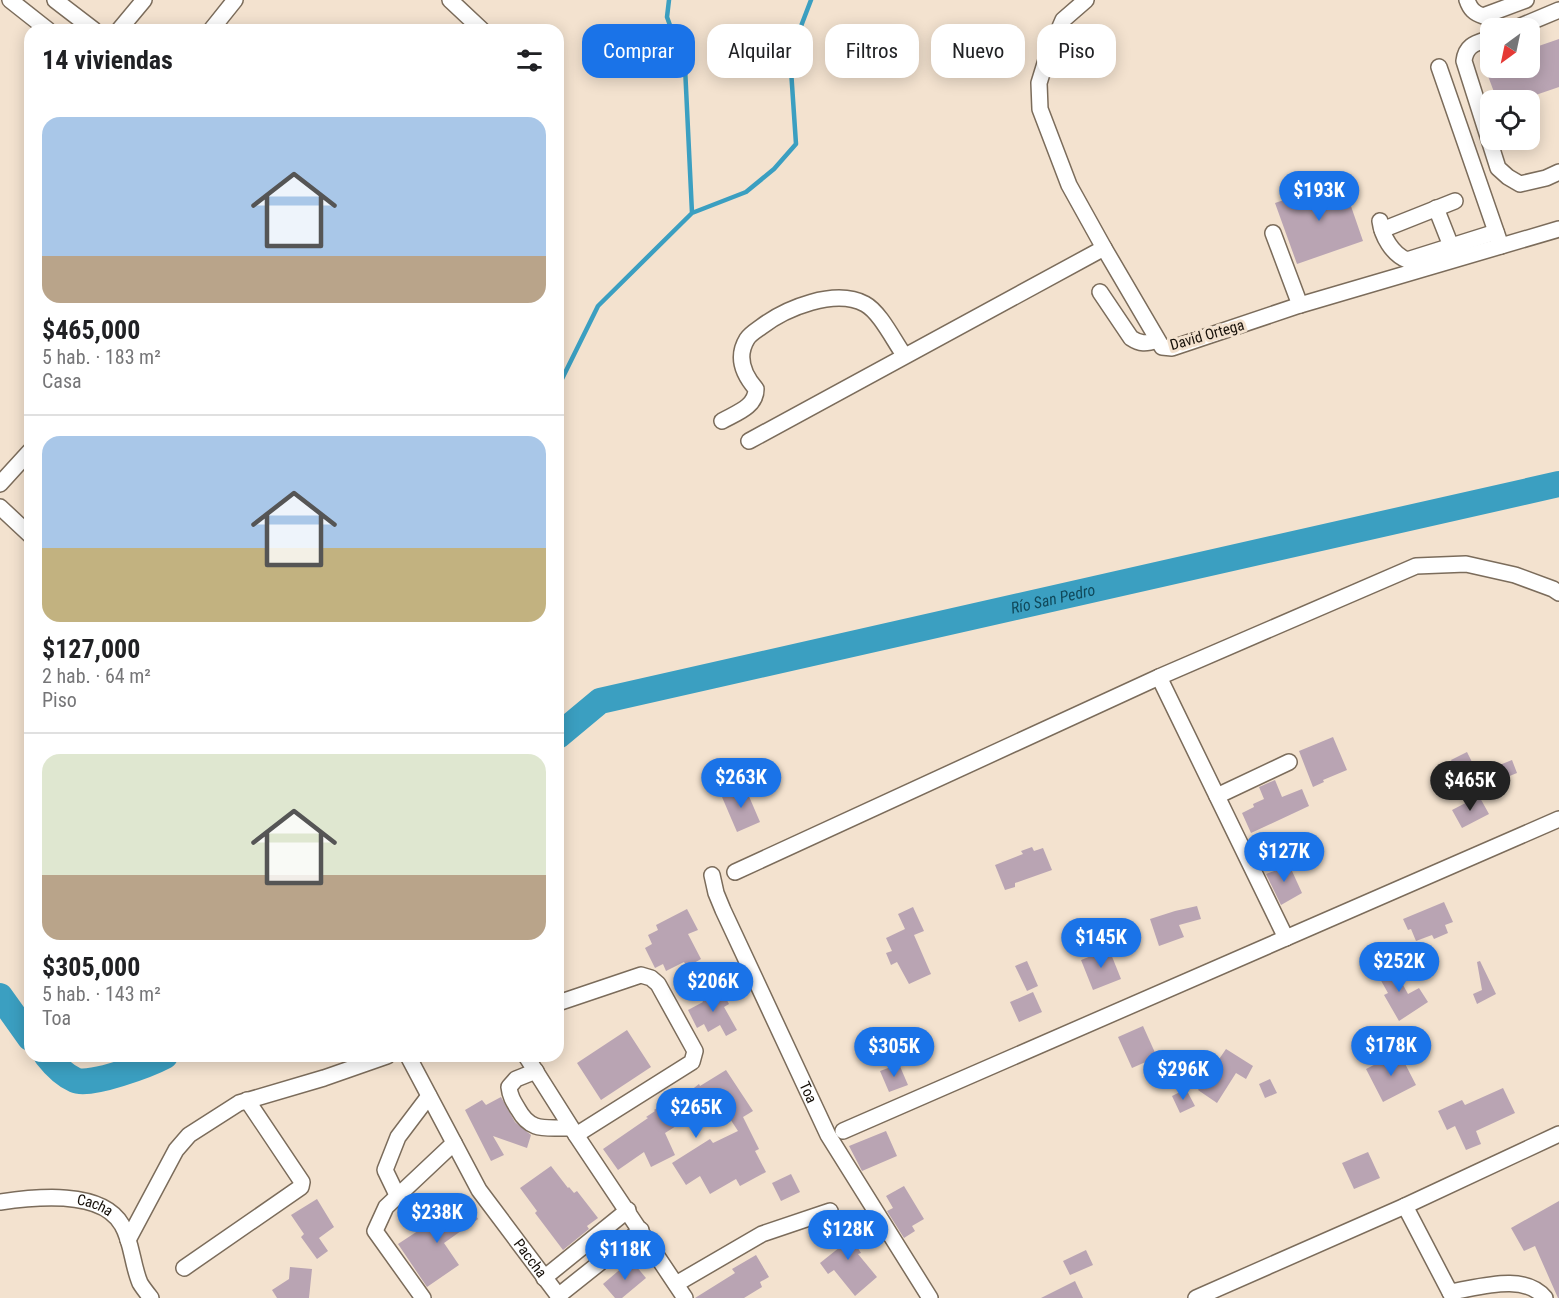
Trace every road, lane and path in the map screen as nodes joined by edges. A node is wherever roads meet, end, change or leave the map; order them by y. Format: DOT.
graph roads {
  1 [pos="10,0"];
  2 [pos="55,0"];
  3 [pos="144,0"];
  4 [pos="235,0"];
  5 [pos="450,0"];
  6 [pos="1086,0"];
  7 [pos="1467,0"];
  8 [pos="1526,0"];
  9 [pos="1559,10"];
  10 [pos="1540,18"];
  11 [pos="40,24"];
  12 [pos="86,24"];
  13 [pos="124,24"];
  14 [pos="216,24"];
  15 [pos="476,24"];
  16 [pos="1480,42"];
  17 [pos="1439,67"];
  18 [pos="1559,172"];
  19 [pos="1455,201"];
  20 [pos="1436,208"];
  21 [pos="1559,229"];
  22 [pos="1273,233"];
  23 [pos="1498,239"];
  24 [pos="1451,246"];
  25 [pos="1104,248"];
  26 [pos="1100,292"];
  27 [pos="1300,306"];
  28 [pos="1157,340"];
  29 [pos="904,355"];
  30 [pos="722,421"];
  31 [pos="749,441"];
  32 [pos="24,458"];
  33 [pos="0,484"];
  34 [pos="0,507"];
  35 [pos="24,529"];
  36 [pos="1559,593"];
  37 [pos="1159,677"];
  38 [pos="1289,762"];
  39 [pos="1217,796"];
  40 [pos="1559,819"];
  41 [pos="735,872"];
  42 [pos="712,875"];
  43 [pos="1286,938"];
  44 [pos="564,1001"];
  45 [pos="372,1062"];
  46 [pos="411,1062"];
  47 [pos="530,1062"];
  48 [pos="536,1071"];
  49 [pos="429,1096"];
  50 [pos="247,1100"];
  51 [pos="574,1131"];
  52 [pos="843,1131"];
  53 [pos="1559,1134"];
  54 [pos="454,1143"];
  55 [pos="398,1197"];
  56 [pos="0,1202"];
  57 [pos="1405,1206"];
  58 [pos="628,1210"];
  59 [pos="830,1211"];
  60 [pos="641,1230"];
  61 [pos="128,1240"];
  62 [pos="184,1268"];
  63 [pos="544,1278"];
  64 [pos="676,1284"];
  65 [pos="1451,1295"];
  66 [pos="559,1297"];
  67 [pos="151,1298"];
  68 [pos="423,1298"];
  69 [pos="685,1298"];
  70 [pos="930,1298"];
  71 [pos="1196,1298"];
  72 [pos="1545,1298"];
  1 -- 11 [label="street"];
  2 -- 12 [label="street"];
  3 -- 13 [label="street"];
  4 -- 14 [label="street"];
  5 -- 15 [label="street"];
  6 -- 25 [label="street, David Ortega"];
  7 -- 8 [label="street"];
  9 -- 10 [label="street"];
  16 -- 18 [label="street"];
  17 -- 23 [label="street"];
  19 -- 20 [label="street"];
  20 -- 24 [label="street"];
  20 -- 24 [label="street"];
  21 -- 23 [label="street, David Ortega"];
  22 -- 27 [label="street"];
  23 -- 24 [label="street"];
  23 -- 27 [label="street, David Ortega"];
  25 -- 28 [label="street, David Ortega"];
  25 -- 29 [label="street"];
  26 -- 28 [label="street"];
  27 -- 28 [label="street, David Ortega"];
  29 -- 30 [label="street"];
  29 -- 31 [label="street"];
  32 -- 33 [label="street"];
  34 -- 35 [label="street"];
  36 -- 37 [label="street"];
  37 -- 39 [label="street"];
  37 -- 41 [label="street"];
  38 -- 39 [label="street"];
  39 -- 43 [label="street"];
  40 -- 43 [label="street"];
  42 -- 70 [label="street, Toa"];
  43 -- 52 [label="street"];
  44 -- 51 [label="street"];
  45 -- 50 [label="street"];
  46 -- 49 [label="street, Paccha"];
  47 -- 48 [label="street"];
  48 -- 51 [label="street"];
  48 -- 51 [label="street"];
  49 -- 54 [label="street, Paccha"];
  49 -- 55 [label="street"];
  50 -- 61 [label="street"];
  50 -- 62 [label="street"];
  51 -- 58 [label="street"];
  53 -- 57 [label="street"];
  54 -- 55 [label="street"];
  54 -- 63 [label="street, Paccha"];
  55 -- 68 [label="street"];
  56 -- 61 [label="street, Cacha"];
  57 -- 65 [label="street"];
  57 -- 71 [label="street"];
  58 -- 60 [label="street"];
  58 -- 63 [label="street"];
  59 -- 64 [label="street"];
  60 -- 64 [label="street"];
  60 -- 66 [label="street"];
  61 -- 67 [label="street, Cacha"];
  63 -- 66 [label="street, Paccha"];
  64 -- 69 [label="street"];
  65 -- 72 [label="street"];
}
